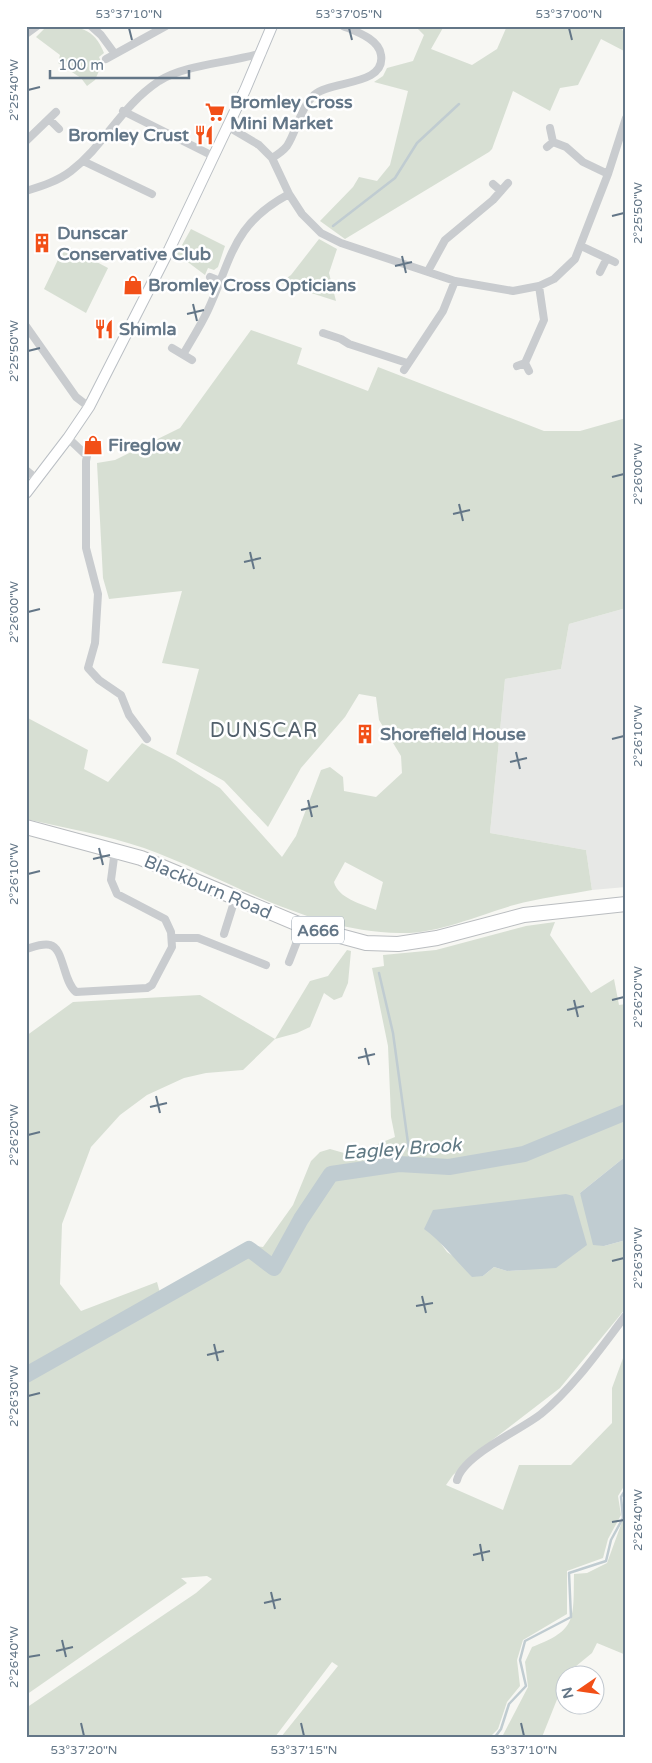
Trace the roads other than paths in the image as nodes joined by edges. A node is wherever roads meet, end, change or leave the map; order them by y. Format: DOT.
graph roads {
  1 [pos="37,26"];
  2 [pos="91,26"];
  3 [pos="166,26"];
  4 [pos="272,26"];
  5 [pos="344,26"];
  6 [pos="26,34"];
  7 [pos="262,53"];
  8 [pos="115,54"];
  9 [pos="106,59"];
  10 [pos="123,111"];
  11 [pos="56,112"];
  12 [pos="626,118"];
  13 [pos="50,119"];
  14 [pos="227,126"];
  15 [pos="550,128"];
  16 [pos="59,129"];
  17 [pos="26,142"];
  18 [pos="213,156"];
  19 [pos="272,158"];
  20 [pos="82,161"];
  21 [pos="608,174"];
  22 [pos="508,183"];
  23 [pos="493,184"];
  24 [pos="26,191"];
  25 [pos="501,191"];
  26 [pos="152,194"];
  27 [pos="289,194"];
  28 [pos="581,246"];
  29 [pos="607,258"];
  30 [pos="615,262"];
  31 [pos="428,271"];
  32 [pos="600,272"];
  33 [pos="210,277"];
  34 [pos="220,281"];
  35 [pos="456,281"];
  36 [pos="539,286"];
  37 [pos="26,326"];
  38 [pos="339,330"];
  39 [pos="323,333"];
  40 [pos="341,339"];
  41 [pos="172,348"];
  42 [pos="184,354"];
  43 [pos="192,360"];
  44 [pos="524,367"];
  45 [pos="89,407"];
  46 [pos="68,438"];
  47 [pos="26,470"];
  48 [pos="37,479"];
  49 [pos="26,493"];
  50 [pos="148,739"];
  51 [pos="26,827"];
  52 [pos="115,850"];
  53 [pos="235,899"];
  54 [pos="626,904"];
  55 [pos="303,926"];
  56 [pos="224,934"];
  57 [pos="172,938"];
  58 [pos="26,949"];
  59 [pos="289,962"];
  60 [pos="266,964"];
  61 [pos="626,1315"];
  62 [pos="457,1480"];
  1 -- 6 [label="street"];
  2 -- 8 [label="street"];
  3 -- 8 [label="street"];
  4 -- 7 [label="main road"];
  5 -- 19 [label="street"];
  7 -- 10 [label="street"];
  7 -- 14 [label="main road"];
  8 -- 9 [label="street"];
  10 -- 18 [label="street"];
  10 -- 20 [label="street"];
  11 -- 13 [label="street"];
  12 -- 21 [label="street"];
  13 -- 16 [label="street"];
  13 -- 17 [label="street"];
  14 -- 18 [label="main road"];
  14 -- 19 [label="street"];
  15 -- 21 [label="street"];
  18 -- 45 [label="main road"];
  19 -- 27 [label="street"];
  20 -- 24 [label="street"];
  20 -- 26 [label="street"];
  21 -- 28 [label="street"];
  22 -- 25 [label="street"];
  23 -- 25 [label="street"];
  25 -- 31 [label="street"];
  27 -- 31 [label="street"];
  27 -- 34 [label="street"];
  28 -- 29 [label="street"];
  28 -- 36 [label="street"];
  29 -- 30 [label="street"];
  29 -- 32 [label="street"];
  31 -- 35 [label="street"];
  33 -- 34 [label="street"];
  34 -- 42 [label="street"];
  35 -- 36 [label="street"];
  35 -- 40 [label="street"];
  36 -- 44 [label="street"];
  37 -- 45 [label="street"];
  38 -- 40 [label="street"];
  39 -- 40 [label="street"];
  41 -- 42 [label="street"];
  42 -- 43 [label="street"];
  45 -- 46 [label="main road"];
  46 -- 48 [label="main road"];
  46 -- 50 [label="street"];
  47 -- 48 [label="street"];
  48 -- 49 [label="main road"];
  51 -- 52 [label="highway, Blackburn Road / A666"];
  52 -- 53 [label="highway, Blackburn Road / A666"];
  52 -- 57 [label="street"];
  53 -- 55 [label="highway, Blackburn Road / A666"];
  53 -- 56 [label="street"];
  54 -- 55 [label="highway, Blackburn Road / A666"];
  55 -- 59 [label="street"];
  57 -- 58 [label="street"];
  57 -- 60 [label="street"];
  61 -- 62 [label="street"];
}
